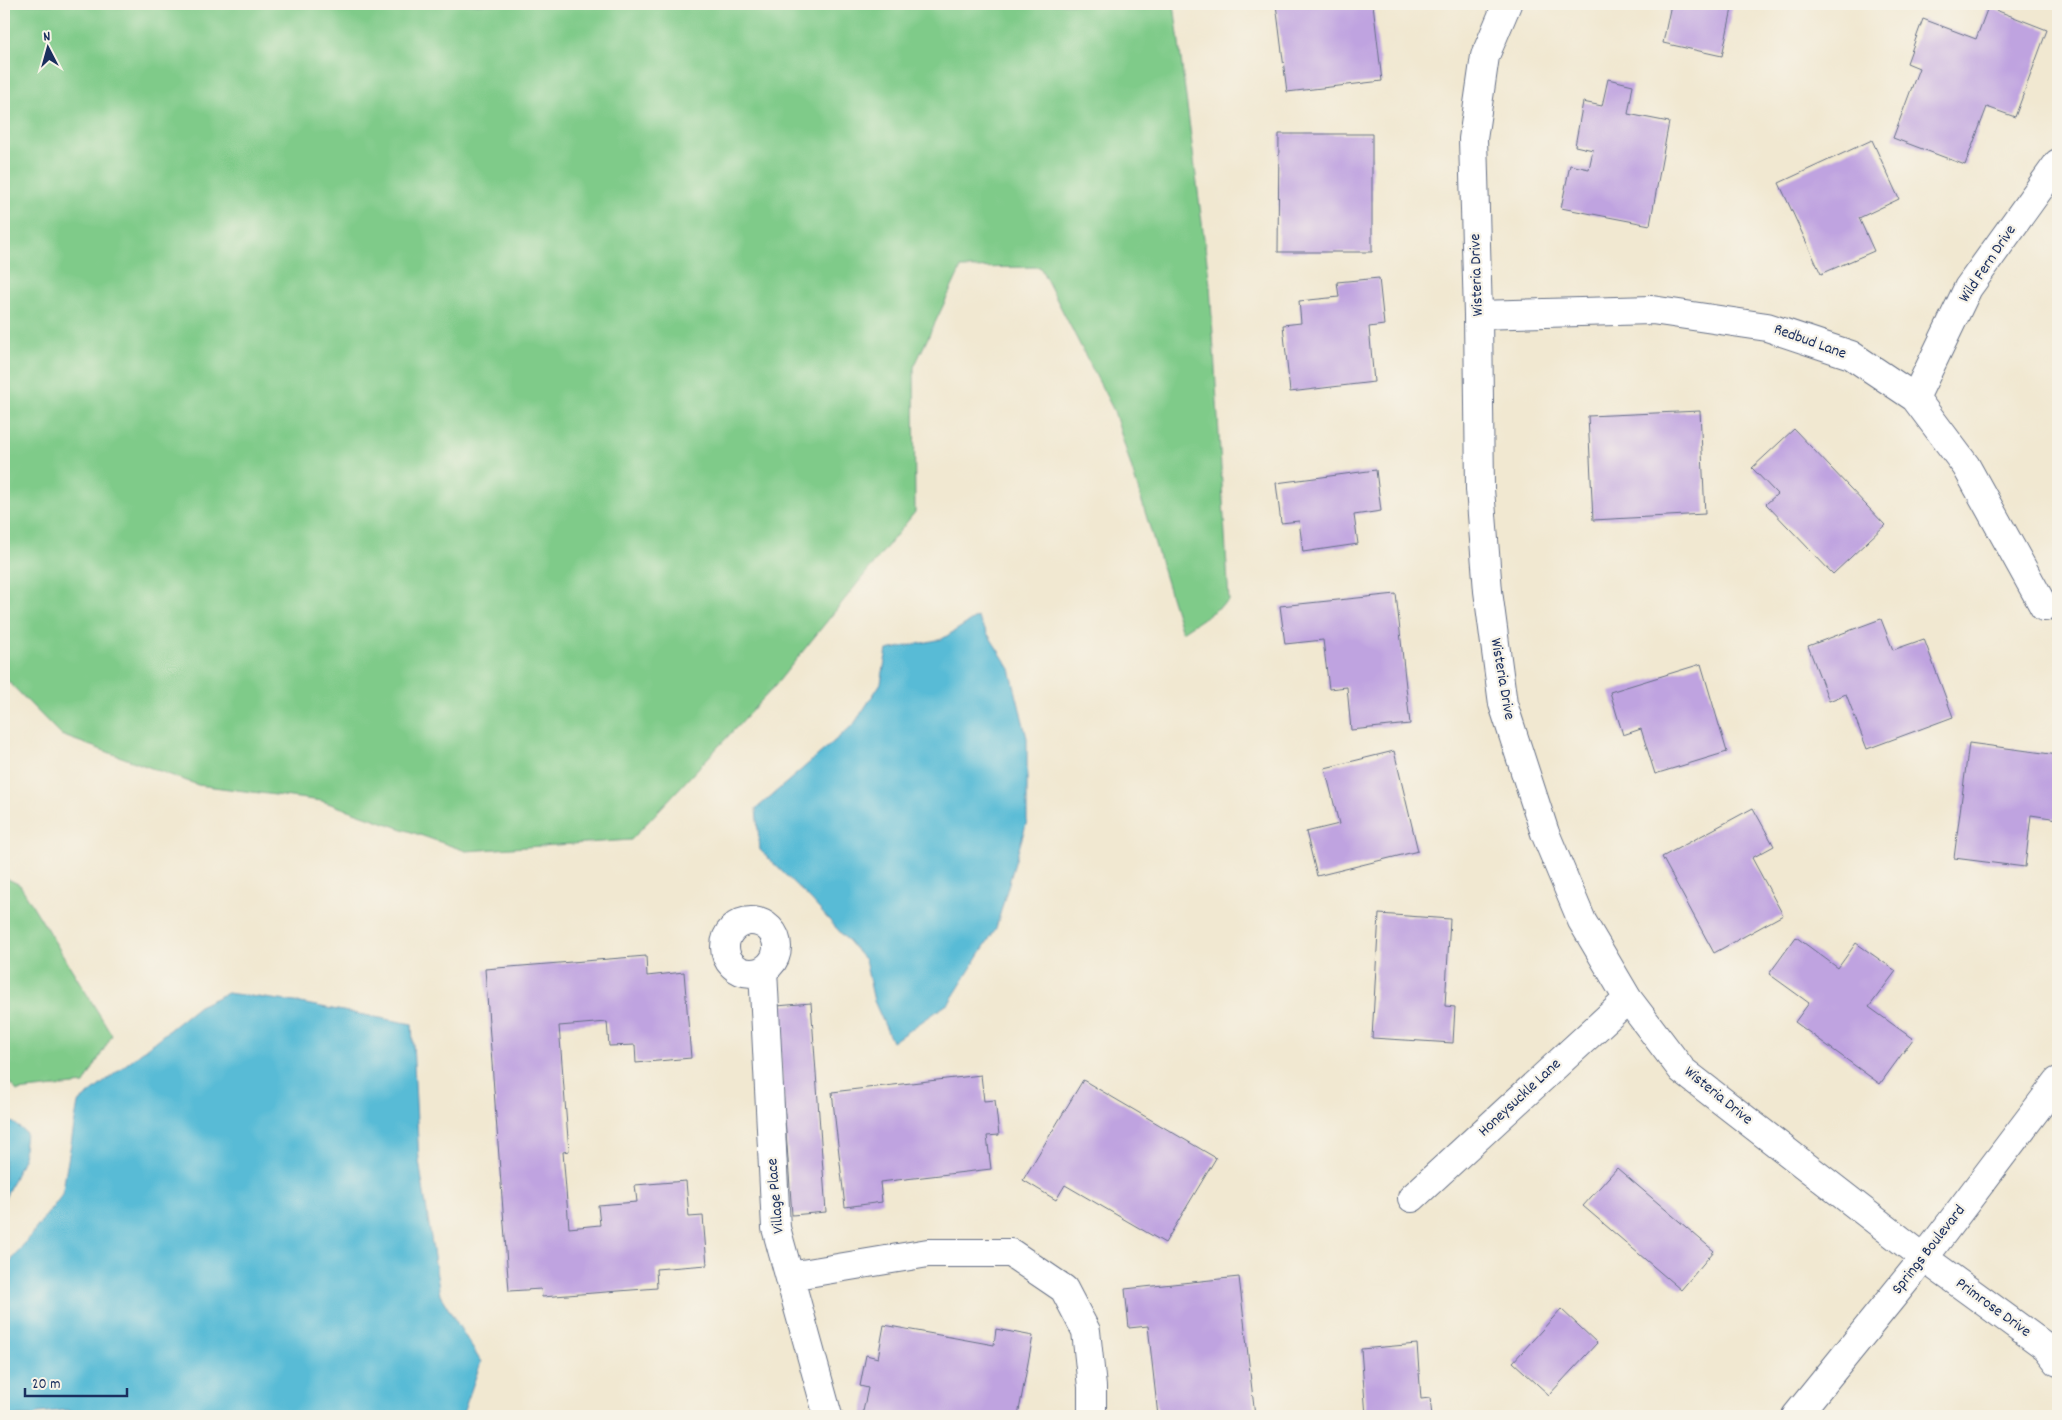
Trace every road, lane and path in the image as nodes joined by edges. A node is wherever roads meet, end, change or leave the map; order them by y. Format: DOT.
graph roads {
  1 [pos="1507,4"];
  2 [pos="2058,163"];
  3 [pos="1478,316"];
  4 [pos="1915,398"];
  5 [pos="2044,607"];
  6 [pos="764,970"];
  7 [pos="1628,999"];
  8 [pos="2058,1081"];
  9 [pos="1412,1198"];
  10 [pos="1924,1258"];
  11 [pos="790,1276"];
  12 [pos="2058,1362"];
  13 [pos="828,1416"];
  14 [pos="1092,1416"];
  15 [pos="1796,1416"];
  1 -- 3 [label="street, Wisteria Drive"];
  2 -- 4 [label="street, Wild Fern Drive"];
  3 -- 4 [label="street, Redbud Lane"];
  3 -- 7 [label="street, Wisteria Drive"];
  4 -- 5 [label="street, Redbud Lane"];
  6 -- 11 [label="street, Village Place"];
  7 -- 9 [label="street, Honeysuckle Lane"];
  7 -- 10 [label="street, Wisteria Drive"];
  8 -- 10 [label="street, Springs Boulevard"];
  10 -- 12 [label="street, Primrose Drive"];
  10 -- 15 [label="street, Springs Boulevard"];
  11 -- 13 [label="street, Village Place"];
  11 -- 14 [label="street"];
}
